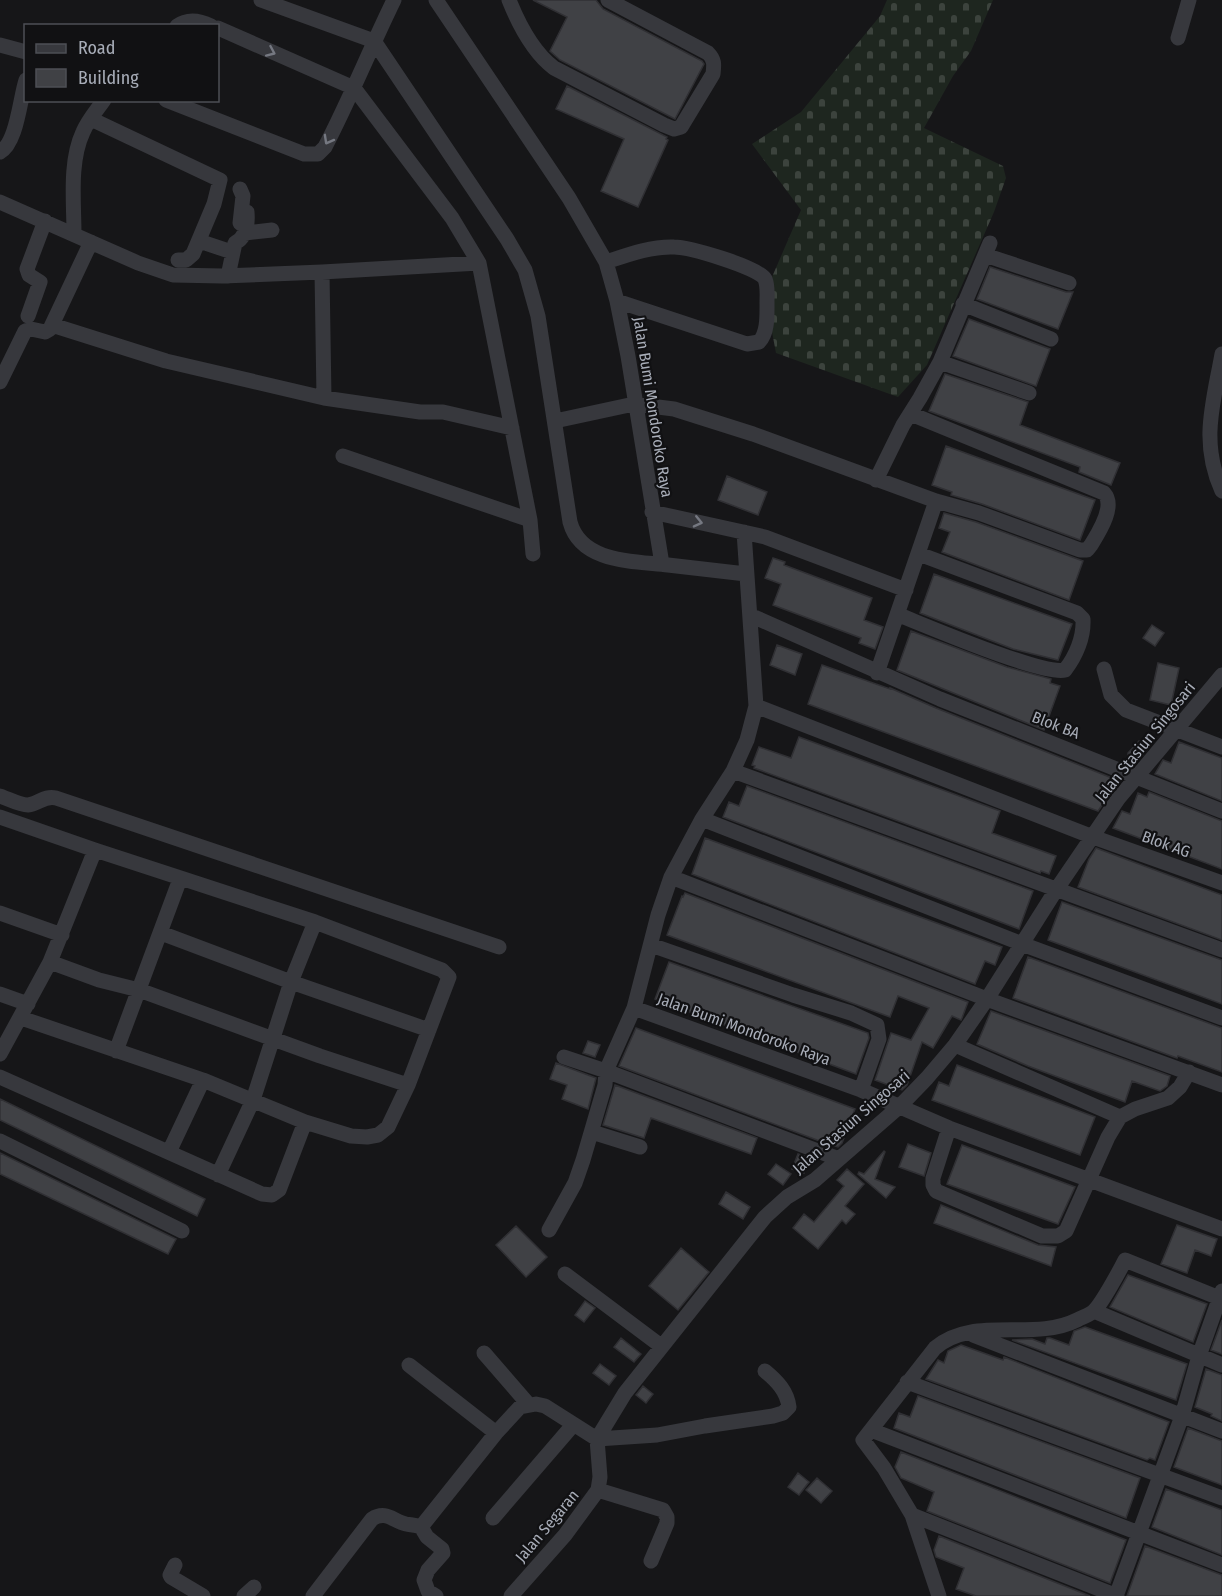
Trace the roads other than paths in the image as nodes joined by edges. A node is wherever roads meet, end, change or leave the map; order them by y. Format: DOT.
graph roads {
  1 [pos="261,0"];
  2 [pos="394,0"];
  3 [pos="436,0"];
  4 [pos="509,0"];
  5 [pos="608,0"];
  6 [pos="1189,0"];
  7 [pos="183,24"];
  8 [pos="206,24"];
  9 [pos="219,28"];
  10 [pos="1178,38"];
  11 [pos="374,41"];
  12 [pos="0,45"];
  13 [pos="24,51"];
  14 [pos="24,86"];
  15 [pos="354,88"];
  16 [pos="103,102"];
  17 [pos="171,102"];
  18 [pos="91,119"];
  19 [pos="0,153"];
  20 [pos="240,189"];
  21 [pos="0,202"];
  22 [pos="247,212"];
  23 [pos="45,221"];
  24 [pos="272,230"];
  25 [pos="74,234"];
  26 [pos="198,241"];
  27 [pos="90,243"];
  28 [pos="238,243"];
  29 [pos="178,260"];
  30 [pos="606,262"];
  31 [pos="479,263"];
  32 [pos="322,273"];
  33 [pos="228,276"];
  34 [pos="1069,282"];
  35 [pos="617,301"];
  36 [pos="963,304"];
  37 [pos="28,316"];
  38 [pos="52,325"];
  39 [pos="1051,339"];
  40 [pos="1222,354"];
  41 [pos="940,362"];
  42 [pos="0,382"];
  43 [pos="1029,393"];
  44 [pos="324,398"];
  45 [pos="634,404"];
  46 [pos="910,414"];
  47 [pos="555,421"];
  48 [pos="512,428"];
  49 [pos="343,456"];
  50 [pos="876,480"];
  51 [pos="1222,491"];
  52 [pos="936,501"];
  53 [pos="652,512"];
  54 [pos="530,520"];
  55 [pos="744,532"];
  56 [pos="533,554"];
  57 [pos="919,554"];
  58 [pos="662,564"];
  59 [pos="746,574"];
  60 [pos="906,590"];
  61 [pos="899,615"];
  62 [pos="752,616"];
  63 [pos="1104,669"];
  64 [pos="877,673"];
  65 [pos="1222,675"];
  66 [pos="756,706"];
  67 [pos="1177,731"];
  68 [pos="1222,747"];
  69 [pos="733,771"];
  70 [pos="1136,776"];
  71 [pos="0,796"];
  72 [pos="1222,811"];
  73 [pos="0,817"];
  74 [pos="702,819"];
  75 [pos="1095,838"];
  76 [pos="95,850"];
  77 [pos="671,877"];
  78 [pos="180,879"];
  79 [pos="1222,883"];
  80 [pos="1056,890"];
  81 [pos="0,913"];
  82 [pos="315,922"];
  83 [pos="161,933"];
  84 [pos="62,935"];
  85 [pos="1022,944"];
  86 [pos="651,945"];
  87 [pos="499,947"];
  88 [pos="1222,950"];
  89 [pos="50,962"];
  90 [pos="291,982"];
  91 [pos="138,990"];
  92 [pos="0,994"];
  93 [pos="987,999"];
  94 [pos="634,1008"];
  95 [pos="25,1011"];
  96 [pos="1222,1018"];
  97 [pos="429,1030"];
  98 [pos="273,1040"];
  99 [pos="955,1045"];
  100 [pos="116,1051"];
  101 [pos="0,1054"];
  102 [pos="564,1057"];
  103 [pos="606,1071"];
  104 [pos="1189,1072"];
  105 [pos="0,1077"];
  106 [pos="203,1080"];
  107 [pos="408,1085"];
  108 [pos="1222,1085"];
  109 [pos="861,1090"];
  110 [pos="253,1100"];
  111 [pos="900,1106"];
  112 [pos="1120,1117"];
  113 [pos="305,1122"];
  114 [pos="949,1128"];
  115 [pos="592,1132"];
  116 [pos="0,1141"];
  117 [pos="640,1147"];
  118 [pos="169,1152"];
  119 [pos="838,1159"];
  120 [pos="218,1175"];
  121 [pos="1095,1182"];
  122 [pos="1222,1228"];
  123 [pos="549,1230"];
  124 [pos="182,1231"];
  125 [pos="564,1274"];
  126 [pos="1221,1296"];
  127 [pos="1094,1311"];
  128 [pos="968,1333"];
  129 [pos="661,1346"];
  130 [pos="484,1353"];
  131 [pos="1199,1356"];
  132 [pos="409,1365"];
  133 [pos="1222,1365"];
  134 [pos="765,1371"];
  135 [pos="907,1382"];
  136 [pos="529,1405"];
  137 [pos="1182,1416"];
  138 [pos="573,1425"];
  139 [pos="871,1430"];
  140 [pos="1222,1431"];
  141 [pos="496,1433"];
  142 [pos="597,1439"];
  143 [pos="1160,1476"];
  144 [pos="598,1490"];
  145 [pos="1222,1498"];
  146 [pos="912,1515"];
  147 [pos="493,1518"];
  148 [pos="421,1527"];
  149 [pos="1139,1534"];
  150 [pos="651,1561"];
  151 [pos="175,1565"];
  152 [pos="1222,1565"];
  153 [pos="941,1595"];
  154 [pos="203,1596"];
  155 [pos="313,1596"];
  156 [pos="436,1596"];
  157 [pos="512,1596"];
  158 [pos="1116,1596"];
  1 -- 11 [label="street"];
  2 -- 11 [label="street"];
  3 -- 30 [label="street, Jalan Bumi Mondoroko Raya"];
  4 -- 5 [label="street"];
  6 -- 10 [label="street"];
  7 -- 8 [label="street"];
  9 -- 15 [label="street, one-way"];
  11 -- 15 [label="street"];
  11 -- 47 [label="street"];
  12 -- 13 [label="street"];
  14 -- 19 [label="street"];
  15 -- 17 [label="street, one-way"];
  15 -- 31 [label="street"];
  16 -- 18 [label="street"];
  18 -- 25 [label="street"];
  18 -- 26 [label="street"];
  20 -- 28 [label="street"];
  21 -- 23 [label="street"];
  22 -- 28 [label="street"];
  23 -- 25 [label="street"];
  23 -- 37 [label="street"];
  24 -- 28 [label="street"];
  25 -- 27 [label="street"];
  26 -- 28 [label="street"];
  26 -- 29 [label="street"];
  27 -- 33 [label="street"];
  27 -- 38 [label="street"];
  28 -- 33 [label="street"];
  30 -- 35 [label="street, Jalan Bumi Mondoroko Raya"];
  30 -- 35 [label="street"];
  31 -- 32 [label="street"];
  31 -- 48 [label="street"];
  32 -- 33 [label="street"];
  32 -- 44 [label="street"];
  34 -- 36 [label="street"];
  35 -- 45 [label="street, Jalan Bumi Mondoroko Raya"];
  36 -- 39 [label="street"];
  36 -- 41 [label="street"];
  38 -- 42 [label="street"];
  38 -- 44 [label="street"];
  40 -- 51 [label="street"];
  41 -- 43 [label="street"];
  41 -- 46 [label="street"];
  44 -- 48 [label="street"];
  45 -- 47 [label="street"];
  45 -- 50 [label="street"];
  45 -- 53 [label="street, Jalan Bumi Mondoroko Raya"];
  46 -- 50 [label="street"];
  46 -- 52 [label="street"];
  47 -- 58 [label="street"];
  48 -- 54 [label="street"];
  49 -- 54 [label="street"];
  50 -- 52 [label="street"];
  52 -- 57 [label="street"];
  53 -- 55 [label="street, Jalan Bumi Mondoroko Raya, one-way"];
  53 -- 58 [label="street"];
  54 -- 56 [label="street"];
  55 -- 59 [label="street, Jalan Bumi Mondoroko Raya"];
  55 -- 60 [label="street"];
  57 -- 60 [label="street"];
  57 -- 61 [label="street"];
  58 -- 59 [label="street"];
  59 -- 62 [label="street, Jalan Bumi Mondoroko Raya"];
  60 -- 61 [label="street"];
  61 -- 64 [label="street"];
  62 -- 64 [label="street, Blok BA"];
  62 -- 66 [label="street, Jalan Bumi Mondoroko Raya"];
  63 -- 67 [label="street"];
  64 -- 70 [label="street, Blok BA"];
  65 -- 67 [label="street, Jalan Stasiun Singosari"];
  66 -- 69 [label="street, Jalan Bumi Mondoroko Raya"];
  66 -- 75 [label="street, Blok AG"];
  67 -- 68 [label="street"];
  67 -- 70 [label="street, Jalan Stasiun Singosari"];
  69 -- 74 [label="street, Jalan Bumi Mondoroko Raya"];
  69 -- 80 [label="street"];
  70 -- 72 [label="street, Blok BA"];
  70 -- 75 [label="street, Jalan Stasiun Singosari"];
  71 -- 87 [label="street"];
  73 -- 76 [label="street"];
  74 -- 77 [label="street, Jalan Bumi Mondoroko Raya"];
  74 -- 85 [label="street"];
  75 -- 79 [label="street, Blok AG"];
  75 -- 80 [label="street, Jalan Stasiun Singosari"];
  76 -- 78 [label="street"];
  76 -- 84 [label="street"];
  77 -- 86 [label="street, Jalan Bumi Mondoroko Raya"];
  77 -- 93 [label="street"];
  78 -- 82 [label="street"];
  78 -- 83 [label="street"];
  80 -- 85 [label="street, Jalan Stasiun Singosari"];
  80 -- 88 [label="street"];
  81 -- 84 [label="street"];
  82 -- 90 [label="street"];
  82 -- 97 [label="street"];
  83 -- 90 [label="street"];
  83 -- 91 [label="street"];
  84 -- 89 [label="street"];
  85 -- 93 [label="street, Jalan Stasiun Singosari"];
  85 -- 96 [label="street"];
  86 -- 94 [label="street, Jalan Bumi Mondoroko Raya"];
  86 -- 109 [label="street"];
  89 -- 91 [label="street"];
  89 -- 95 [label="street"];
  90 -- 97 [label="street"];
  90 -- 98 [label="street"];
  91 -- 98 [label="street"];
  91 -- 100 [label="street"];
  92 -- 95 [label="street"];
  93 -- 99 [label="street, Jalan Stasiun Singosari"];
  93 -- 104 [label="street"];
  94 -- 103 [label="street"];
  94 -- 109 [label="street, Jalan Bumi Mondoroko Raya"];
  95 -- 100 [label="street"];
  95 -- 101 [label="street"];
  97 -- 107 [label="street"];
  98 -- 107 [label="street"];
  98 -- 110 [label="street"];
  99 -- 111 [label="street, Jalan Stasiun Singosari"];
  99 -- 112 [label="street"];
  100 -- 106 [label="street"];
  102 -- 103 [label="street"];
  103 -- 115 [label="street"];
  103 -- 119 [label="street"];
  104 -- 108 [label="street"];
  104 -- 112 [label="street"];
  105 -- 118 [label="street"];
  106 -- 110 [label="street"];
  106 -- 118 [label="street"];
  107 -- 113 [label="street"];
  109 -- 111 [label="street, Jalan Bumi Mondoroko Raya"];
  110 -- 113 [label="street"];
  110 -- 120 [label="street"];
  111 -- 114 [label="street, Jalan Bumi Mondoroko Raya"];
  111 -- 119 [label="street, Jalan Stasiun Singosari"];
  112 -- 121 [label="street"];
  113 -- 120 [label="street"];
  114 -- 121 [label="street, Jalan Bumi Mondoroko Raya"];
  114 -- 121 [label="street"];
  115 -- 117 [label="street"];
  115 -- 123 [label="street"];
  116 -- 124 [label="street"];
  118 -- 120 [label="street"];
  119 -- 129 [label="street, Jalan Stasiun Singosari"];
  121 -- 122 [label="street, Jalan Bumi Mondoroko Raya"];
  125 -- 129 [label="street"];
  126 -- 127 [label="street"];
  126 -- 131 [label="street"];
  127 -- 128 [label="street"];
  127 -- 131 [label="street"];
  128 -- 135 [label="street"];
  128 -- 137 [label="street"];
  129 -- 142 [label="street, Jalan Stasiun Singosari"];
  130 -- 136 [label="street"];
  131 -- 133 [label="street"];
  131 -- 137 [label="street"];
  132 -- 141 [label="street"];
  134 -- 142 [label="street"];
  135 -- 139 [label="street"];
  135 -- 143 [label="street"];
  136 -- 138 [label="street"];
  136 -- 141 [label="street"];
  137 -- 140 [label="street"];
  137 -- 143 [label="street"];
  138 -- 142 [label="street"];
  138 -- 147 [label="street"];
  139 -- 146 [label="street"];
  139 -- 149 [label="street"];
  141 -- 148 [label="street"];
  142 -- 144 [label="street, Jalan Segaran"];
  143 -- 145 [label="street"];
  143 -- 149 [label="street"];
  144 -- 150 [label="street"];
  144 -- 157 [label="street, Jalan Segaran"];
  146 -- 153 [label="street"];
  146 -- 158 [label="street"];
  148 -- 155 [label="street"];
  148 -- 156 [label="street"];
  149 -- 152 [label="street"];
  149 -- 158 [label="street"];
  151 -- 154 [label="street"];
}
